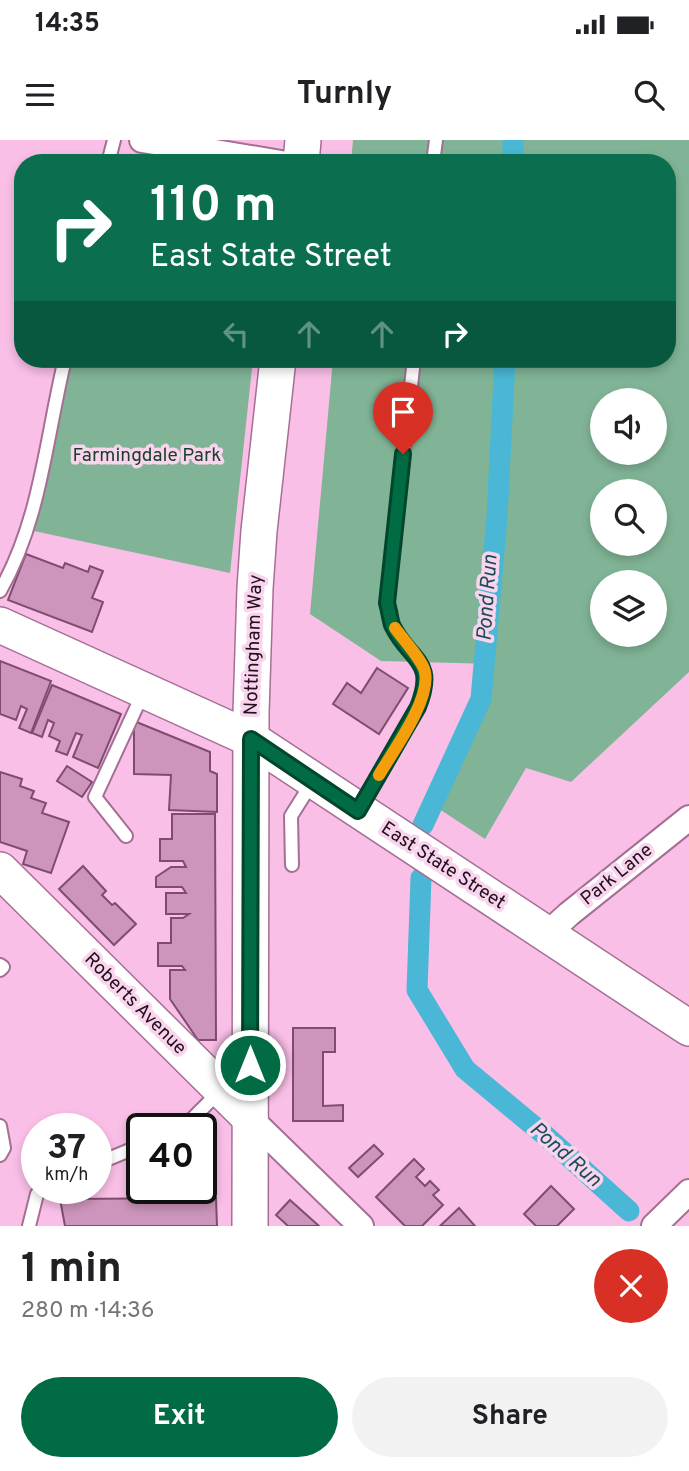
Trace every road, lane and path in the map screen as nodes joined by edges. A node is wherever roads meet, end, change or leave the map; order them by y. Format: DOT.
graph roads {
  1 [pos="142,140"];
  2 [pos="227,154"];
  3 [pos="63,368"];
  4 [pos="277,368"];
  5 [pos="413,368"];
  6 [pos="0,591"];
  7 [pos="0,625"];
  8 [pos="144,691"];
  9 [pos="251,739"];
  10 [pos="313,780"];
  11 [pos="358,811"];
  12 [pos="689,818"];
  13 [pos="125,836"];
  14 [pos="292,865"];
  15 [pos="0,870"];
  16 [pos="547,934"];
  17 [pos="0,965"];
  18 [pos="0,970"];
  19 [pos="689,1028"];
  20 [pos="222,1089"];
  21 [pos="198,1113"];
  22 [pos="250,1118"];
  23 [pos="0,1126"];
  24 [pos="0,1155"];
  25 [pos="689,1192"];
  26 [pos="34,1204"];
  27 [pos="29,1226"];
  28 [pos="250,1226"];
  29 [pos="361,1226"];
  30 [pos="654,1226"];
  1 -- 2 [label="street"];
  3 -- 6 [label="lane"];
  4 -- 9 [label="street, Nottingham Way"];
  5 -- 11 [label="lane"];
  7 -- 8 [label="street, East State Street"];
  8 -- 9 [label="street, East State Street"];
  8 -- 13 [label="lane"];
  9 -- 10 [label="street, East State Street"];
  9 -- 22 [label="street, Nottingham Way"];
  10 -- 11 [label="street, East State Street"];
  10 -- 14 [label="lane"];
  11 -- 16 [label="street, East State Street"];
  12 -- 16 [label="street, Park Lane"];
  15 -- 20 [label="street, Roberts Avenue"];
  16 -- 19 [label="street, East State Street"];
  17 -- 18 [label="lane"];
  20 -- 21 [label="lane"];
  20 -- 22 [label="street, Roberts Avenue"];
  22 -- 28 [label="street, Nottingham Way"];
  22 -- 29 [label="street, Roberts Avenue"];
  23 -- 24 [label="lane"];
  25 -- 30 [label="street"];
  26 -- 27 [label="lane"];
}
